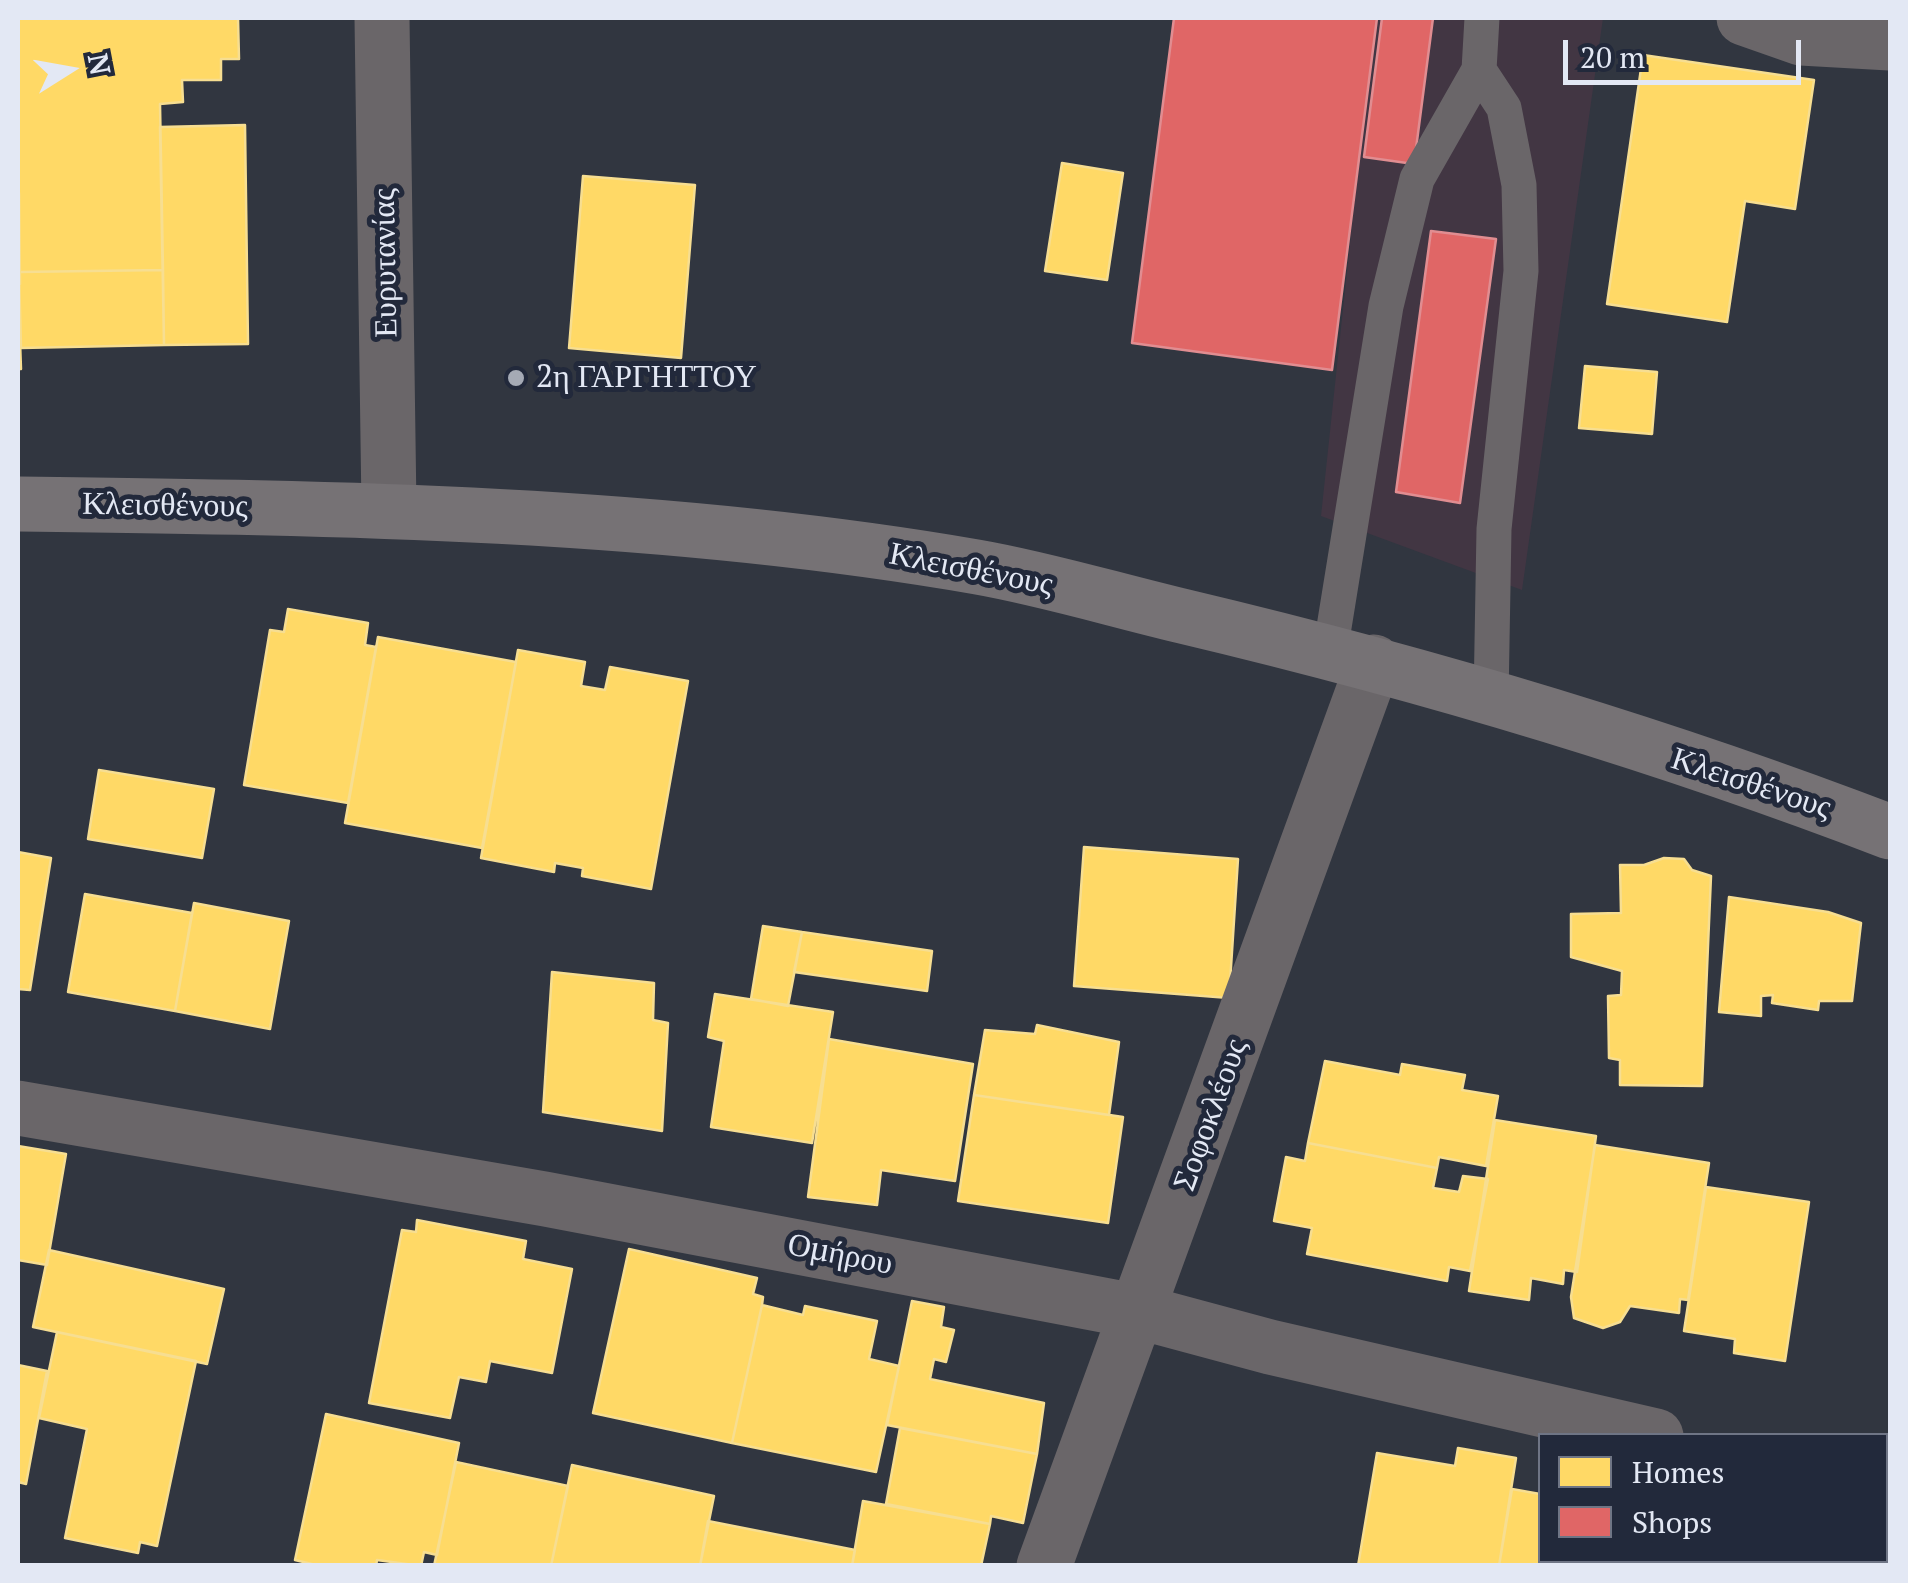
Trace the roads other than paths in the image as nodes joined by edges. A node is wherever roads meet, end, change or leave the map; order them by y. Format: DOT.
graph roads {
  1 [pos="382,18"];
  2 [pos="1482,18"];
  3 [pos="1744,18"];
  4 [pos="1890,43"];
  5 [pos="1479,70"];
  6 [pos="18,504"];
  7 [pos="389,509"];
  8 [pos="1352,657"];
  9 [pos="1491,700"];
  10 [pos="1890,832"];
  11 [pos="18,1108"];
  12 [pos="1140,1312"];
  13 [pos="1643,1433"];
  14 [pos="1044,1566"];
  1 -- 7 [label="street, Ευρυτανίας"];
  2 -- 5 [label="lane"];
  3 -- 4 [label="street"];
  5 -- 8 [label="lane"];
  5 -- 9 [label="lane"];
  6 -- 7 [label="main road, Κλεισθένους"];
  7 -- 8 [label="main road, Κλεισθένους"];
  8 -- 9 [label="main road, Κλεισθένους"];
  8 -- 12 [label="street, Σοφοκλέους"];
  9 -- 10 [label="main road, Κλεισθένους"];
  11 -- 12 [label="street, Ομήρου"];
  12 -- 13 [label="street, Ομήρου"];
  12 -- 14 [label="street, Σοφοκλέους"];
}
